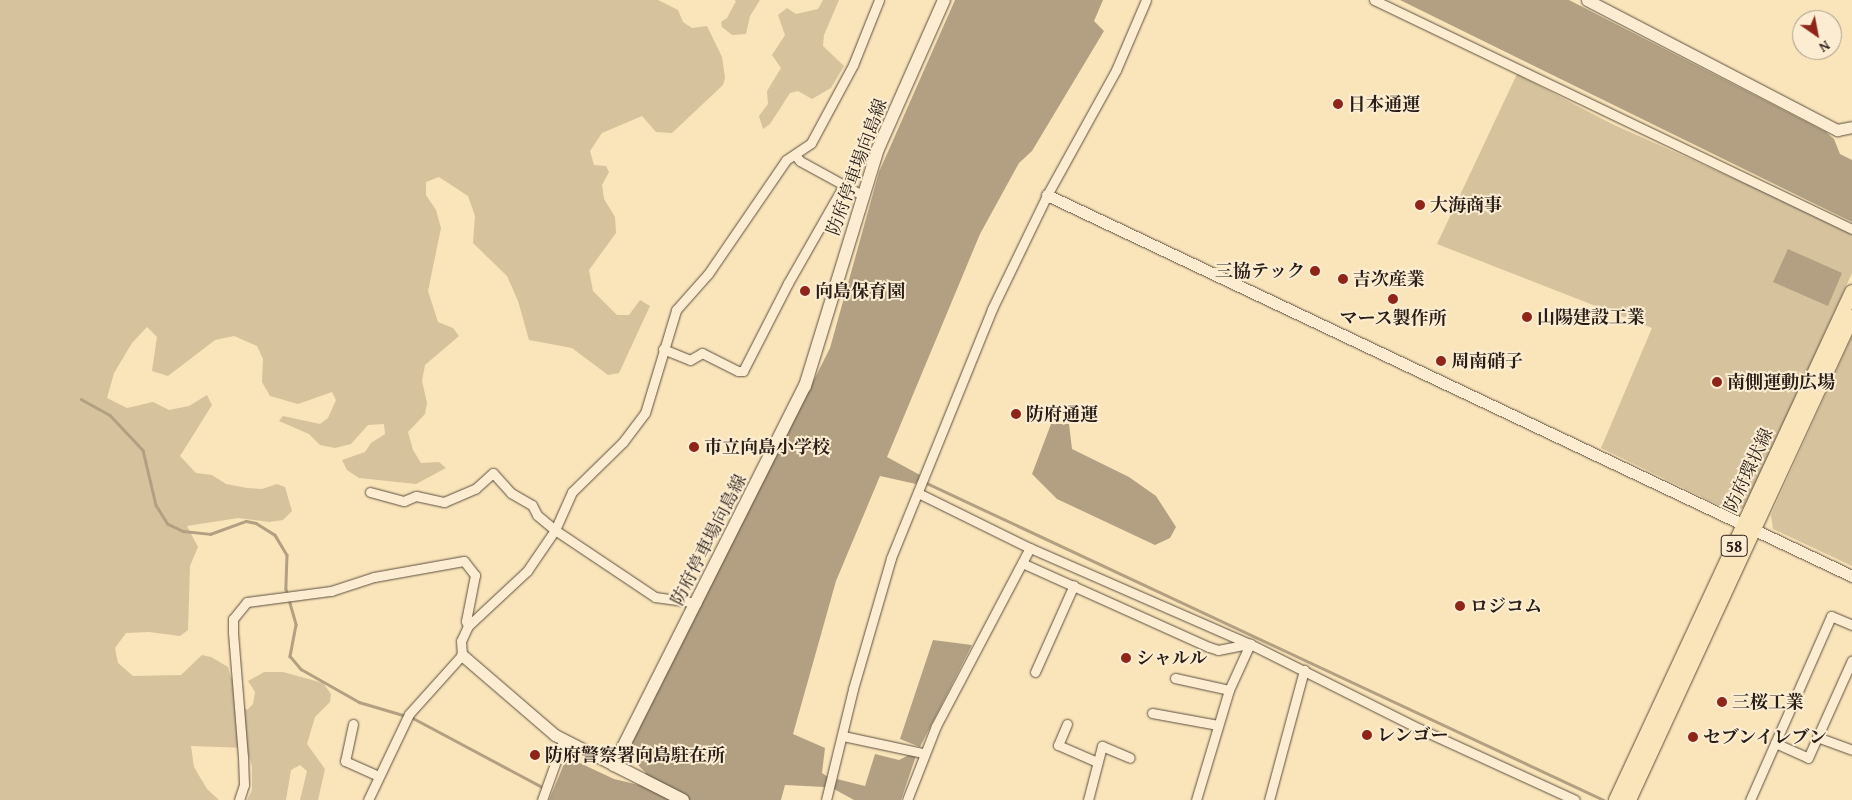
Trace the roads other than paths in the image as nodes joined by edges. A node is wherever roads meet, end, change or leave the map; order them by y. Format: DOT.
graph roads {
  1 [pos="879,0"];
  2 [pos="944,0"];
  3 [pos="1146,0"];
  4 [pos="1374,0"];
  5 [pos="1587,0"];
  6 [pos="1852,127"];
  7 [pos="795,155"];
  8 [pos="844,185"];
  9 [pos="862,195"];
  10 [pos="1047,195"];
  11 [pos="1852,229"];
  12 [pos="1852,292"];
  13 [pos="1852,317"];
  14 [pos="663,349"];
  15 [pos="370,492"];
  16 [pos="918,493"];
  17 [pos="1749,528"];
  18 [pos="555,530"];
  19 [pos="1030,548"];
  20 [pos="1022,563"];
  21 [pos="1852,576"];
  22 [pos="1074,586"];
  23 [pos="697,603"];
  24 [pos="1852,625"];
  25 [pos="468,626"];
  26 [pos="1250,644"];
  27 [pos="462,655"];
  28 [pos="1852,660"];
  29 [pos="1304,670"];
  30 [pos="1035,672"];
  31 [pos="1175,678"];
  32 [pos="1229,690"];
  33 [pos="1152,713"];
  34 [pos="352,724"];
  35 [pos="1067,724"];
  36 [pos="1218,725"];
  37 [pos="843,736"];
  38 [pos="1817,737"];
  39 [pos="564,741"];
  40 [pos="1775,743"];
  41 [pos="1852,750"];
  42 [pos="923,753"];
  43 [pos="1130,758"];
  44 [pos="1097,762"];
  45 [pos="614,765"];
  46 [pos="379,776"];
  47 [pos="545,793"];
  48 [pos="239,800"];
  49 [pos="368,800"];
  50 [pos="683,800"];
  51 [pos="826,800"];
  52 [pos="907,800"];
  53 [pos="1088,800"];
  54 [pos="1196,800"];
  55 [pos="1269,800"];
  56 [pos="1576,800"];
  57 [pos="1616,800"];
  58 [pos="1629,800"];
  59 [pos="1750,800"];
  1 -- 7 [label="street"];
  2 -- 9 [label="main road, 防府停車場向島線"];
  3 -- 10 [label="street"];
  4 -- 11 [label="street"];
  5 -- 6 [label="street"];
  7 -- 8 [label="street"];
  7 -- 14 [label="street"];
  8 -- 9 [label="street"];
  8 -- 14 [label="street"];
  9 -- 23 [label="main road, 防府停車場向島線"];
  10 -- 16 [label="street"];
  10 -- 17 [label="street"];
  12 -- 17 [label="main road, 防府環状線 / 58"];
  13 -- 17 [label="main road, 防府環状線 / 58"];
  14 -- 18 [label="street"];
  15 -- 18 [label="street"];
  16 -- 19 [label="street"];
  16 -- 37 [label="street"];
  17 -- 21 [label="street"];
  17 -- 57 [label="main road, 防府環状線 / 58"];
  17 -- 58 [label="main road, 防府環状線 / 58"];
  18 -- 23 [label="street"];
  18 -- 25 [label="street"];
  19 -- 20 [label="street"];
  19 -- 26 [label="street"];
  20 -- 22 [label="street"];
  20 -- 42 [label="street"];
  22 -- 26 [label="street"];
  22 -- 30 [label="street"];
  23 -- 45 [label="main road, 防府停車場向島線"];
  24 -- 40 [label="street"];
  25 -- 27 [label="street"];
  25 -- 48 [label="street"];
  26 -- 29 [label="street"];
  26 -- 32 [label="street"];
  27 -- 39 [label="street"];
  27 -- 46 [label="street"];
  28 -- 38 [label="street"];
  29 -- 55 [label="street"];
  29 -- 56 [label="street"];
  31 -- 32 [label="street"];
  32 -- 36 [label="street"];
  33 -- 36 [label="street"];
  34 -- 46 [label="street"];
  35 -- 44 [label="street"];
  36 -- 54 [label="street"];
  37 -- 42 [label="street"];
  37 -- 51 [label="street"];
  38 -- 40 [label="street"];
  38 -- 41 [label="street"];
  39 -- 45 [label="street"];
  39 -- 47 [label="street"];
  40 -- 59 [label="street"];
  42 -- 52 [label="street"];
  43 -- 44 [label="street"];
  44 -- 53 [label="street"];
  45 -- 50 [label="main road"];
  46 -- 49 [label="street"];
}
